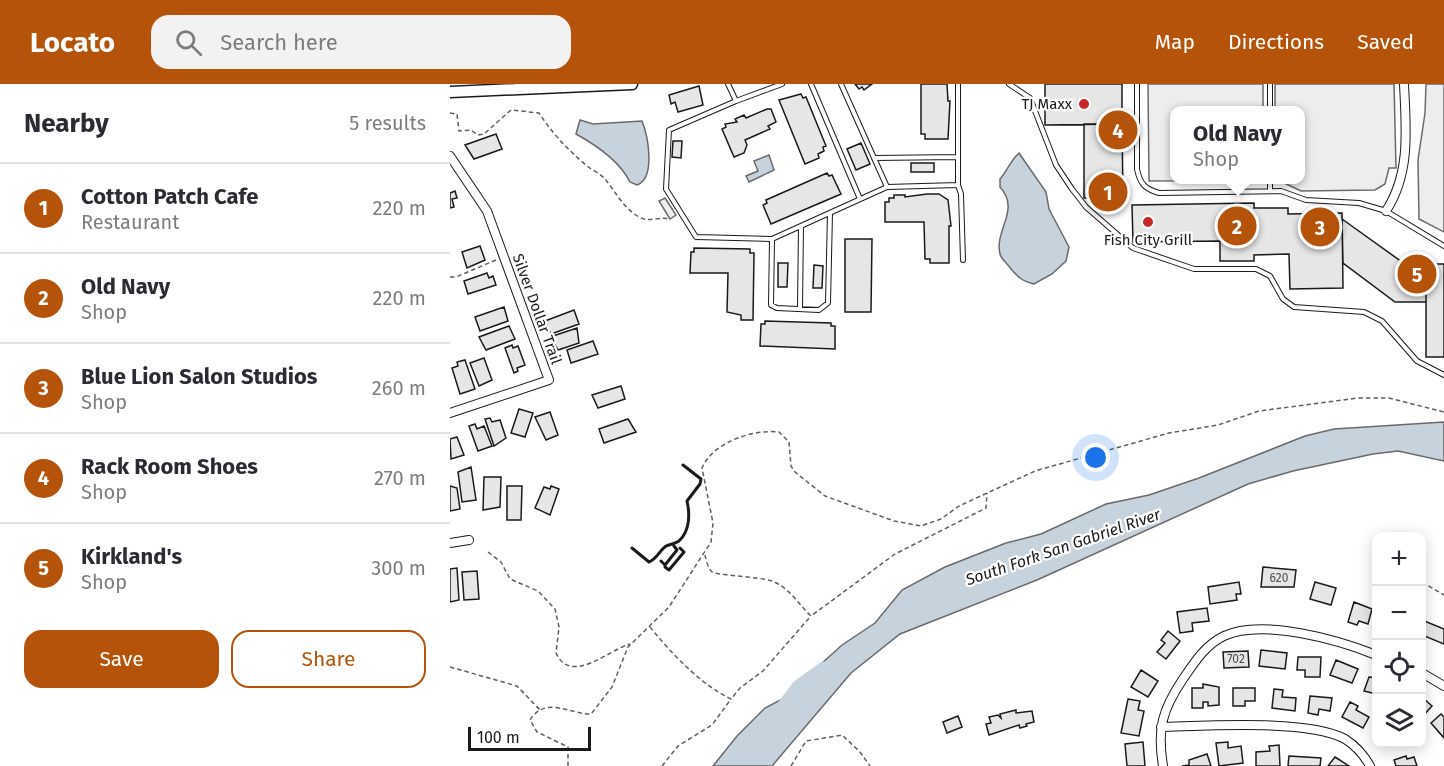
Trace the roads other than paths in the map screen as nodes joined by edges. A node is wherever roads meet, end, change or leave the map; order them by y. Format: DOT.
graph roads {
  1 [pos="632,84"];
  2 [pos="728,84"];
  3 [pos="782,84"];
  4 [pos="811,84"];
  5 [pos="841,84"];
  6 [pos="958,84"];
  7 [pos="1009,84"];
  8 [pos="1137,84"];
  9 [pos="1270,84"];
  10 [pos="1404,84"];
  11 [pos="450,92"];
  12 [pos="736,101"];
  13 [pos="1270,106"];
  14 [pos="450,156"];
  15 [pos="958,157"];
  16 [pos="874,158"];
  17 [pos="1270,184"];
  18 [pos="958,185"];
  19 [pos="887,187"];
  20 [pos="1270,191"];
  21 [pos="861,199"];
  22 [pos="1386,211"];
  23 [pos="830,213"];
  24 [pos="801,226"];
  25 [pos="772,239"];
  26 [pos="1444,246"];
  27 [pos="963,260"];
  28 [pos="800,309"];
  29 [pos="1444,375"];
  30 [pos="450,413"];
  31 [pos="469,540"];
  32 [pos="450,543"];
  33 [pos="1372,653"];
  34 [pos="1426,675"];
  35 [pos="1444,686"];
  36 [pos="1161,726"];
  37 [pos="1164,766"];
  38 [pos="1370,766"];
  1 -- 11 [label="street"];
  2 -- 12 [label="lane"];
  3 -- 12 [label="lane"];
  4 -- 21 [label="lane"];
  5 -- 16 [label="lane"];
  6 -- 15 [label="lane"];
  7 -- 29 [label="lane"];
  8 -- 20 [label="lane"];
  9 -- 13 [label="lane"];
  10 -- 22 [label="street"];
  12 -- 25 [label="lane"];
  14 -- 30 [label="street, Silver Dollar Trail"];
  15 -- 16 [label="lane"];
  15 -- 18 [label="lane"];
  16 -- 19 [label="lane"];
  17 -- 20 [label="lane"];
  18 -- 19 [label="lane"];
  18 -- 27 [label="lane"];
  19 -- 21 [label="lane"];
  20 -- 22 [label="lane"];
  21 -- 23 [label="lane"];
  22 -- 26 [label="lane"];
  23 -- 24 [label="lane"];
  23 -- 28 [label="lane"];
  24 -- 25 [label="lane"];
  24 -- 28 [label="lane"];
  25 -- 28 [label="lane"];
  31 -- 32 [label="street"];
  33 -- 36 [label="street"];
  34 -- 35 [label="street"];
  36 -- 37 [label="street"];
  36 -- 38 [label="street"];
}
